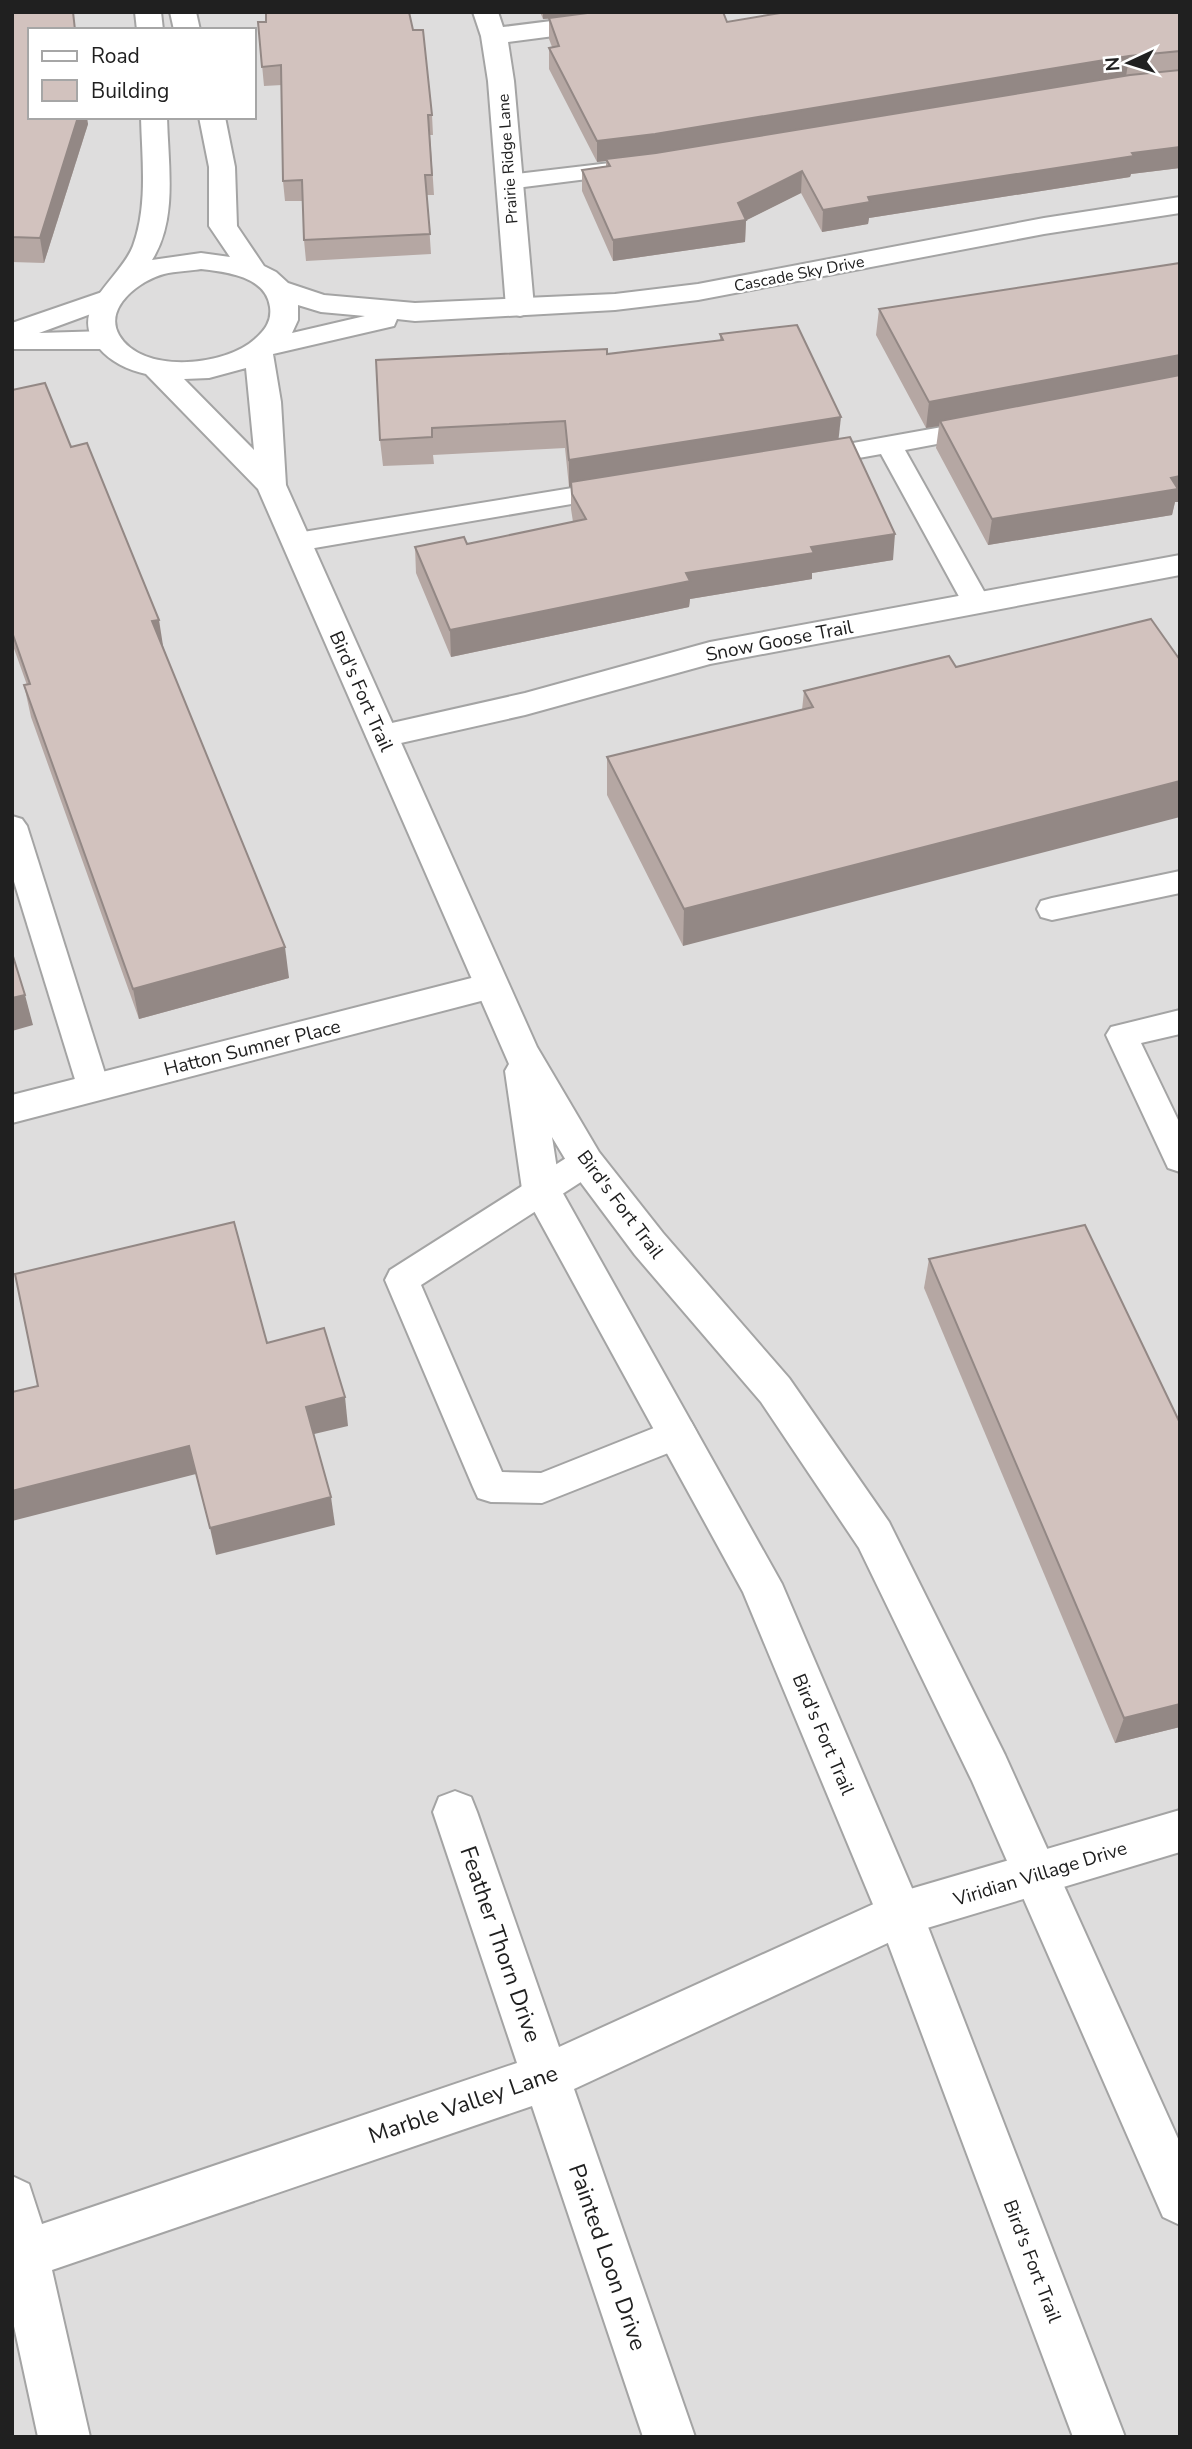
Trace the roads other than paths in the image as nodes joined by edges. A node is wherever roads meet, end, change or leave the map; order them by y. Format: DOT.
graph roads {
  1 [pos="677,12"];
  2 [pos="489,24"];
  3 [pos="154,119"];
  4 [pos="212,119"];
  5 [pos="654,165"];
  6 [pos="508,182"];
  7 [pos="1180,205"];
  8 [pos="253,271"];
  9 [pos="277,289"];
  10 [pos="116,291"];
  11 [pos="520,307"];
  12 [pos="415,313"];
  13 [pos="12,333"];
  14 [pos="107,340"];
  15 [pos="12,342"];
  16 [pos="261,349"];
  17 [pos="156,368"];
  18 [pos="1011,423"];
  19 [pos="890,446"];
  20 [pos="793,461"];
  21 [pos="271,485"];
  22 [pos="642,485"];
  23 [pos="297,542"];
  24 [pos="1180,565"];
  25 [pos="976,602"];
  26 [pos="383,736"];
  27 [pos="12,826"];
  28 [pos="1180,882"];
  29 [pos="1052,909"];
  30 [pos="491,986"];
  31 [pos="1180,1022"];
  32 [pos="520,1051"];
  33 [pos="93,1086"];
  34 [pos="12,1110"];
  35 [pos="1174,1147"];
  36 [pos="586,1162"];
  37 [pos="541,1189"];
  38 [pos="679,1433"];
  39 [pos="455,1812"];
  40 [pos="1180,1831"];
  41 [pos="1035,1875"];
  42 [pos="900,1914"];
  43 [pos="547,2077"];
  44 [pos="1180,2200"];
  45 [pos="12,2201"];
  46 [pos="18,2257"];
  47 [pos="64,2437"];
  48 [pos="669,2437"];
  49 [pos="1099,2437"];
  1 -- 2 [label="street"];
  2 -- 6 [label="street, Prairie Ridge Lane"];
  3 -- 10 [label="street"];
  4 -- 8 [label="street"];
  5 -- 6 [label="lane"];
  6 -- 11 [label="street, Prairie Ridge Lane"];
  7 -- 11 [label="street, Cascade Sky Drive"];
  8 -- 9 [label="street"];
  8 -- 10 [label="street"];
  9 -- 12 [label="street, Cascade Sky Drive"];
  9 -- 16 [label="street"];
  10 -- 13 [label="street"];
  10 -- 14 [label="street"];
  11 -- 12 [label="street, Cascade Sky Drive"];
  12 -- 16 [label="street, Cascade Sky Drive"];
  14 -- 15 [label="street"];
  14 -- 17 [label="street"];
  16 -- 17 [label="street"];
  16 -- 21 [label="street, Bird's Fort Trail"];
  17 -- 21 [label="street, Bird's Fort Trail"];
  18 -- 19 [label="lane"];
  19 -- 20 [label="lane"];
  19 -- 25 [label="lane"];
  21 -- 23 [label="street, Bird's Fort Trail"];
  22 -- 23 [label="lane"];
  23 -- 26 [label="street, Bird's Fort Trail"];
  24 -- 25 [label="street, Snow Goose Trail"];
  25 -- 26 [label="street, Snow Goose Trail"];
  26 -- 30 [label="street, Bird's Fort Trail"];
  27 -- 33 [label="lane"];
  28 -- 29 [label="lane"];
  30 -- 32 [label="street, Bird's Fort Trail"];
  30 -- 33 [label="street, Hatton Sumner Place"];
  31 -- 35 [label="lane"];
  32 -- 36 [label="street, Bird's Fort Trail"];
  32 -- 37 [label="street, Bird's Fort Trail"];
  33 -- 34 [label="street, Hatton Sumner Place"];
  36 -- 37 [label="lane"];
  36 -- 41 [label="street, Bird's Fort Trail"];
  37 -- 38 [label="street, Bird's Fort Trail"];
  37 -- 38 [label="lane"];
  38 -- 42 [label="street, Bird's Fort Trail"];
  39 -- 43 [label="street, Feather Thorn Drive"];
  40 -- 41 [label="street, Viridian Village Drive"];
  41 -- 42 [label="street, Viridian Village Drive"];
  41 -- 44 [label="street, Bird's Fort Trail"];
  42 -- 43 [label="street, Marble Valley Lane"];
  42 -- 49 [label="street, Bird's Fort Trail"];
  43 -- 46 [label="street, Marble Valley Lane"];
  43 -- 48 [label="street, Painted Loon Drive"];
  45 -- 46 [label="street"];
  46 -- 47 [label="street"];
}
